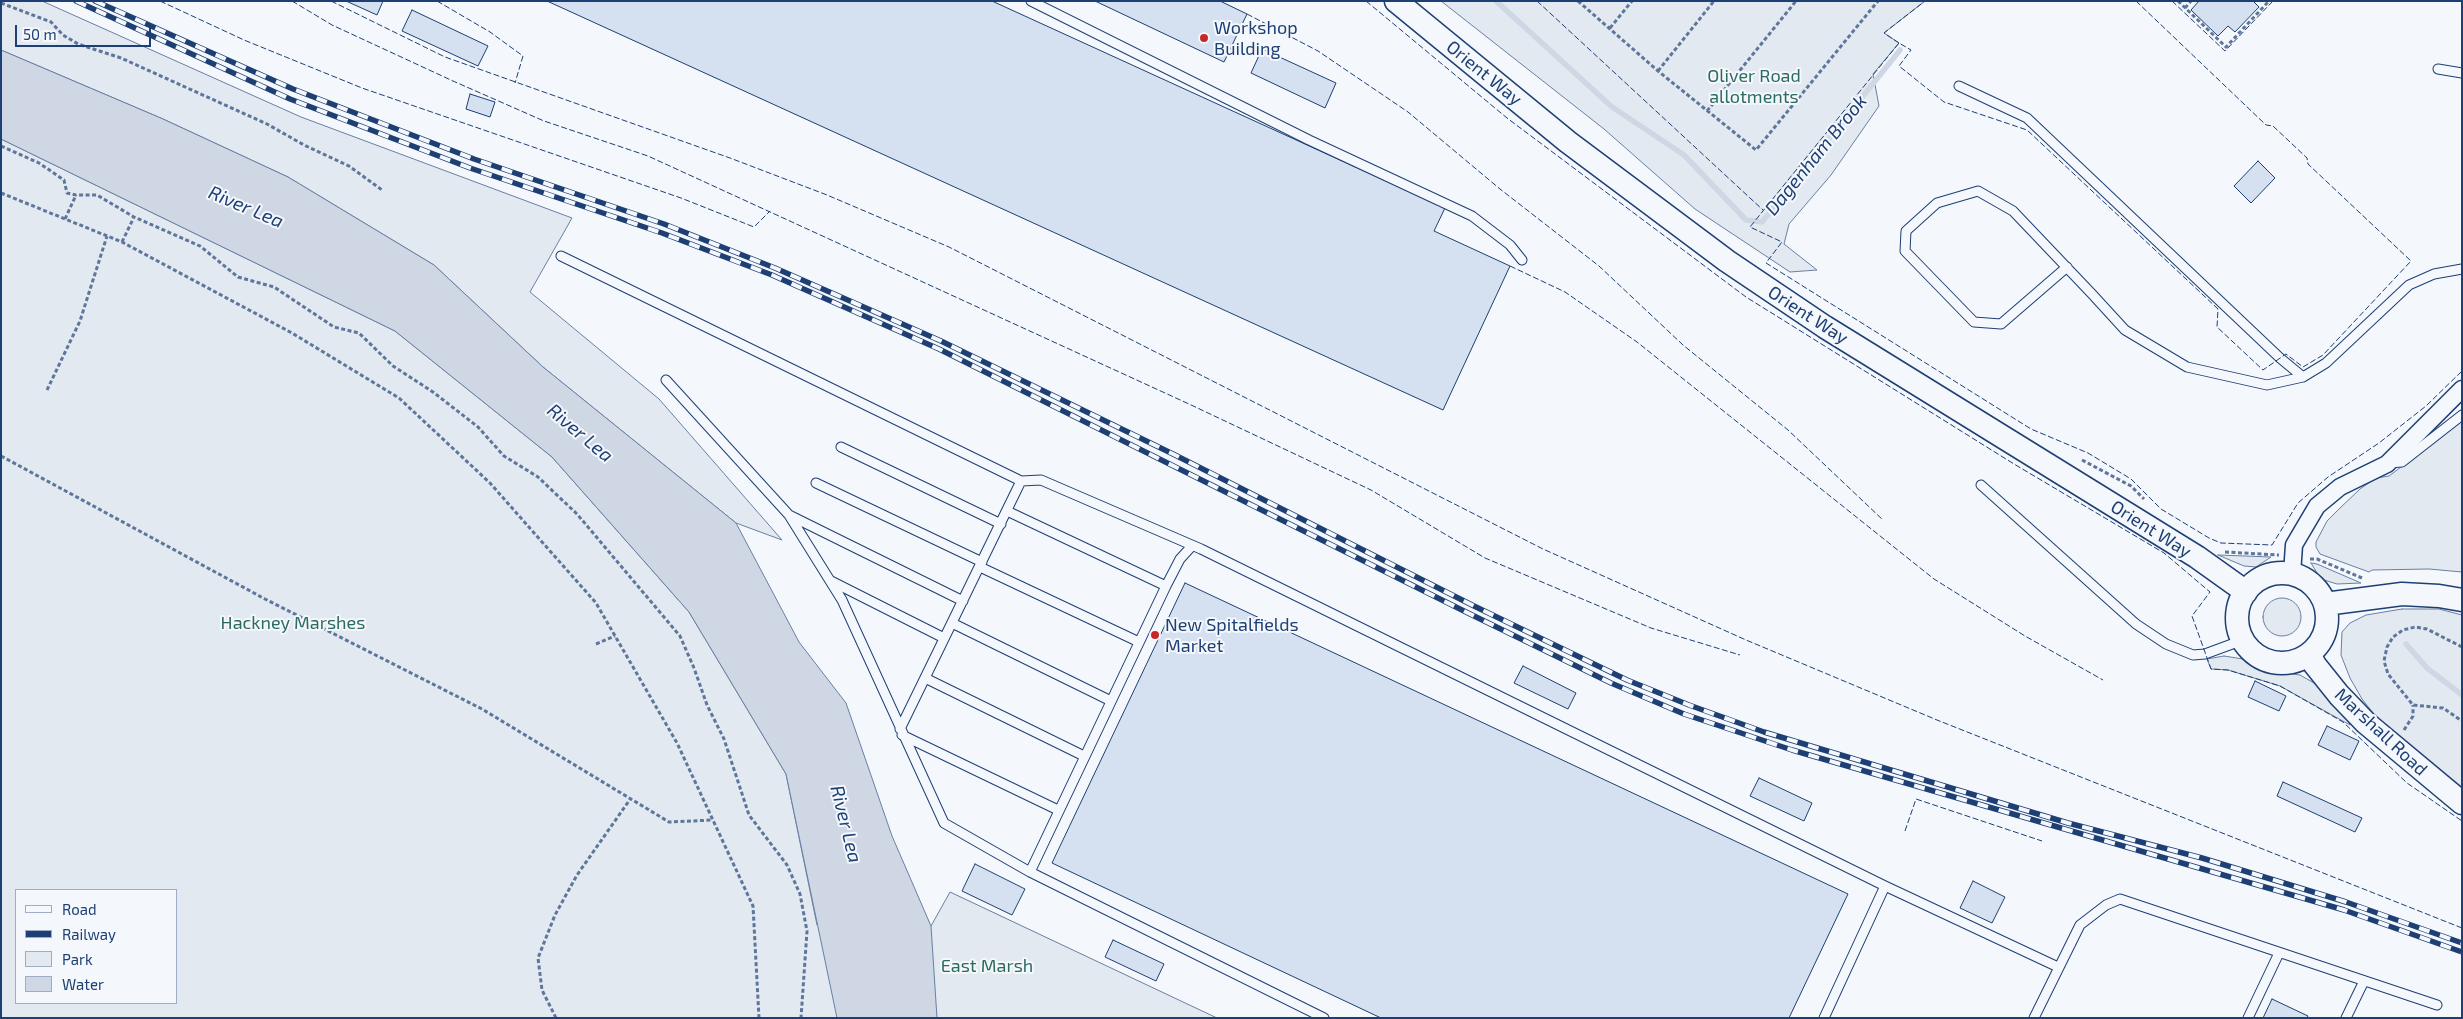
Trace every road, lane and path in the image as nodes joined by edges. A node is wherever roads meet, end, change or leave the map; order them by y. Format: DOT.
graph roads {
  1 [pos="1031,1"];
  2 [pos="1396,1"];
  3 [pos="1578,1"];
  4 [pos="1632,1"];
  5 [pos="1714,1"];
  6 [pos="1796,1"];
  7 [pos="1878,1"];
  8 [pos="2178,1"];
  9 [pos="2191,1"];
  10 [pos="2269,1"];
  11 [pos="1,4"];
  12 [pos="2185,8"];
  13 [pos="1610,28"];
  14 [pos="2438,69"];
  15 [pos="1658,71"];
  16 [pos="2462,73"];
  17 [pos="1959,86"];
  18 [pos="1707,111"];
  19 [pos="1,146"];
  20 [pos="382,190"];
  21 [pos="1,194"];
  22 [pos="76,195"];
  23 [pos="134,217"];
  24 [pos="65,219"];
  25 [pos="107,236"];
  26 [pos="122,242"];
  27 [pos="561,256"];
  28 [pos="1522,260"];
  29 [pos="2067,267"];
  30 [pos="2462,270"];
  31 [pos="2303,377"];
  32 [pos="666,380"];
  33 [pos="47,390"];
  34 [pos="2462,390"];
  35 [pos="2462,415"];
  36 [pos="841,447"];
  37 [pos="1,456"];
  38 [pos="2077,457"];
  39 [pos="2387,464"];
  40 [pos="1021,481"];
  41 [pos="816,483"];
  42 [pos="1981,485"];
  43 [pos="2150,505"];
  44 [pos="1007,511"];
  45 [pos="788,515"];
  46 [pos="1000,524"];
  47 [pos="1191,547"];
  48 [pos="2215,551"];
  49 [pos="2274,554"];
  50 [pos="2309,559"];
  51 [pos="981,565"];
  52 [pos="2292,574"];
  53 [pos="2371,578"];
  54 [pos="830,581"];
  55 [pos="1166,586"];
  56 [pos="2246,592"];
  57 [pos="2462,600"];
  58 [pos="963,601"];
  59 [pos="2325,604"];
  60 [pos="952,623"];
  61 [pos="615,636"];
  62 [pos="944,638"];
  63 [pos="2243,640"];
  64 [pos="1139,642"];
  65 [pos="596,644"];
  66 [pos="2462,647"];
  67 [pos="2309,654"];
  68 [pos="925,678"];
  69 [pos="1111,701"];
  70 [pos="2462,721"];
  71 [pos="901,732"];
  72 [pos="1084,756"];
  73 [pos="631,798"];
  74 [pos="2462,803"];
  75 [pos="1058,810"];
  76 [pos="713,820"];
  77 [pos="1030,872"];
  78 [pos="1885,886"];
  79 [pos="2280,952"];
  80 [pos="2058,967"];
  81 [pos="2364,981"];
  82 [pos="2436,1005"];
  83 [pos="556,1018"];
  84 [pos="759,1018"];
  85 [pos="801,1018"];
  86 [pos="1324,1018"];
  87 [pos="1824,1018"];
  88 [pos="2034,1018"];
  89 [pos="2248,1018"];
  90 [pos="2346,1018"];
  1 -- 28 [label="lane"];
  2 -- 56 [label="street, Orient Way"];
  3 -- 13 [label="path"];
  4 -- 13 [label="path"];
  5 -- 15 [label="path"];
  6 -- 18 [label="path"];
  7 -- 18 [label="path"];
  8 -- 12 [label="path"];
  9 -- 12 [label="path"];
  10 -- 12 [label="path"];
  11 -- 20 [label="path"];
  13 -- 15 [label="path"];
  14 -- 16 [label="lane"];
  15 -- 18 [label="path"];
  17 -- 31 [label="lane"];
  19 -- 22 [label="path"];
  21 -- 24 [label="path"];
  22 -- 23 [label="path"];
  22 -- 24 [label="path"];
  23 -- 26 [label="path"];
  23 -- 85 [label="path"];
  24 -- 25 [label="path"];
  25 -- 26 [label="path"];
  25 -- 33 [label="path"];
  26 -- 61 [label="path"];
  27 -- 40 [label="lane"];
  29 -- 29 [label="lane"];
  29 -- 31 [label="lane"];
  30 -- 31 [label="lane"];
  32 -- 45 [label="lane"];
  34 -- 39 [label="street"];
  35 -- 39 [label="lane"];
  36 -- 46 [label="lane"];
  37 -- 73 [label="path"];
  38 -- 43 [label="path, Orient Way"];
  39 -- 52 [label="street"];
  40 -- 44 [label="lane"];
  40 -- 47 [label="lane"];
  41 -- 51 [label="lane"];
  42 -- 63 [label="lane"];
  44 -- 46 [label="lane"];
  44 -- 55 [label="lane"];
  45 -- 54 [label="lane"];
  45 -- 58 [label="lane"];
  46 -- 51 [label="lane"];
  47 -- 55 [label="lane"];
  47 -- 78 [label="lane"];
  48 -- 49 [label="path, Orient Way"];
  50 -- 53 [label="path"];
  51 -- 58 [label="lane"];
  51 -- 64 [label="lane"];
  52 -- 56 [label="street"];
  52 -- 59 [label="street"];
  54 -- 62 [label="lane"];
  54 -- 71 [label="lane"];
  55 -- 64 [label="lane"];
  56 -- 63 [label="street"];
  57 -- 59 [label="street"];
  58 -- 60 [label="lane"];
  59 -- 67 [label="street"];
  60 -- 62 [label="lane"];
  60 -- 69 [label="lane"];
  61 -- 65 [label="path"];
  61 -- 76 [label="path"];
  62 -- 68 [label="lane"];
  63 -- 67 [label="street"];
  64 -- 69 [label="lane"];
  66 -- 70 [label="path"];
  67 -- 74 [label="street, Marshall Road"];
  68 -- 71 [label="lane"];
  68 -- 72 [label="lane"];
  69 -- 72 [label="lane"];
  71 -- 75 [label="lane"];
  71 -- 77 [label="lane"];
  72 -- 75 [label="lane"];
  73 -- 76 [label="path"];
  73 -- 83 [label="path"];
  75 -- 77 [label="lane"];
  76 -- 84 [label="path"];
  77 -- 86 [label="lane"];
  78 -- 80 [label="lane"];
  78 -- 87 [label="lane"];
  79 -- 80 [label="lane"];
  79 -- 81 [label="lane"];
  79 -- 89 [label="lane"];
  80 -- 88 [label="lane"];
  81 -- 82 [label="lane"];
  81 -- 90 [label="lane"];
}
